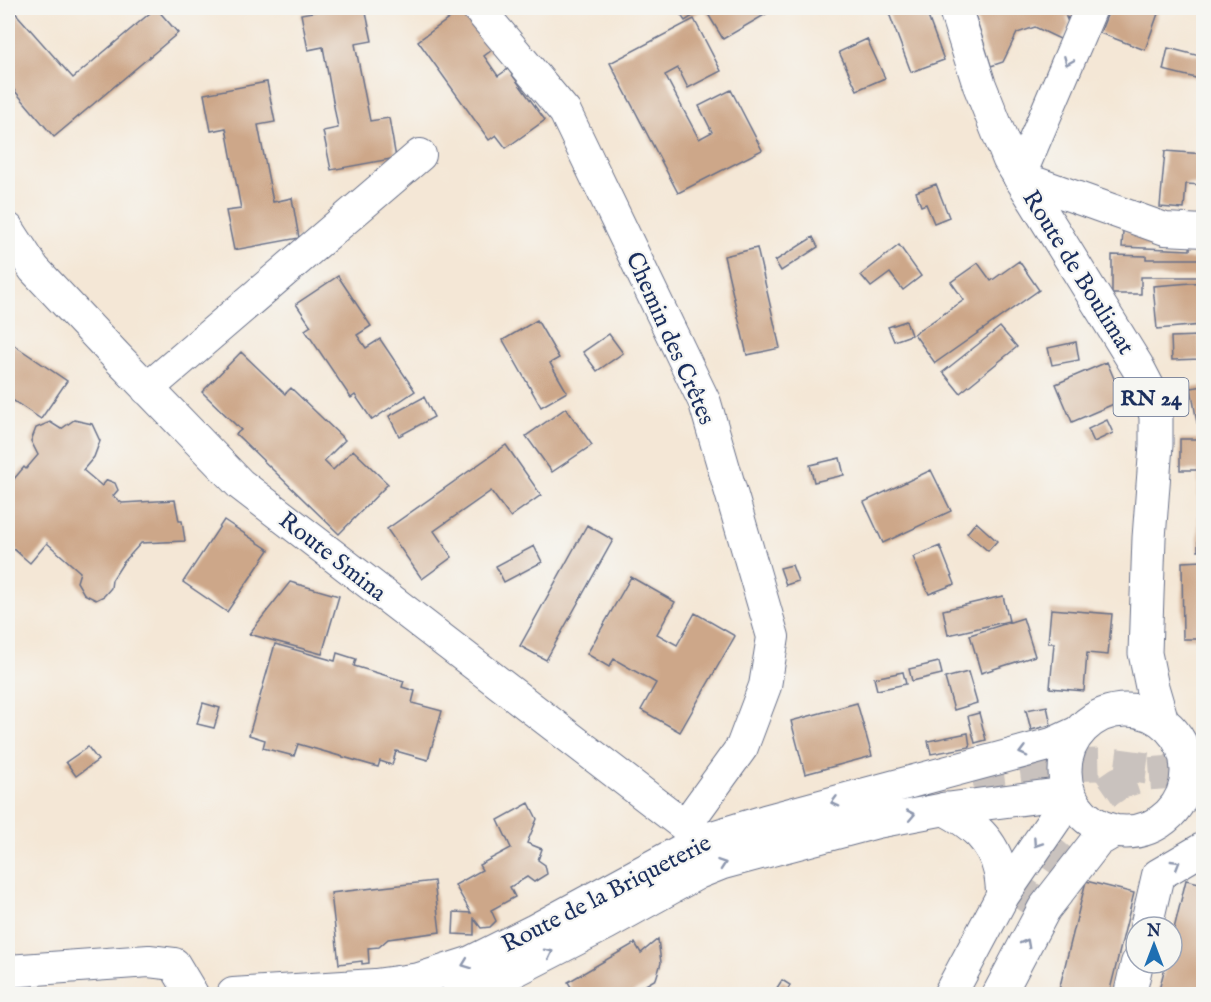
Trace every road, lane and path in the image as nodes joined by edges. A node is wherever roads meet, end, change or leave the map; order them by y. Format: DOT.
graph roads {
  1 [pos="478,8"];
  2 [pos="955,8"];
  3 [pos="1091,8"];
  4 [pos="420,155"];
  5 [pos="1019,177"];
  6 [pos="8,229"];
  7 [pos="1203,231"];
  8 [pos="147,389"];
  9 [pos="1145,653"];
  10 [pos="1111,711"];
  11 [pos="1166,725"];
  12 [pos="1078,732"];
  13 [pos="1203,743"];
  14 [pos="1069,794"];
  15 [pos="1203,808"];
  16 [pos="945,809"];
  17 [pos="1171,813"];
  18 [pos="1114,831"];
  19 [pos="692,833"];
  20 [pos="1203,848"];
  21 [pos="1003,895"];
  22 [pos="1149,915"];
  23 [pos="8,971"];
  24 [pos="1134,975"];
  25 [pos="192,994"];
  26 [pos="233,994"];
  27 [pos="458,994"];
  28 [pos="950,994"];
  29 [pos="999,994"];
  30 [pos="1130,994"];
  1 -- 19 [label="street, Chemin des Crêtes"];
  2 -- 5 [label="main road, Route de Boulimat / RN 24"];
  3 -- 5 [label="street, one-way"];
  4 -- 8 [label="street"];
  5 -- 7 [label="street"];
  5 -- 9 [label="main road, Route de Boulimat / RN 24"];
  6 -- 8 [label="street, Route Smina"];
  8 -- 19 [label="street, Route Smina"];
  9 -- 10 [label="main road, Route de Boulimat / RN 24"];
  9 -- 11 [label="main road, Route de Boulimat / RN 24"];
  10 -- 11 [label="main road"];
  10 -- 12 [label="main road"];
  11 -- 13 [label="main road"];
  11 -- 17 [label="main road"];
  12 -- 14 [label="main road"];
  12 -- 19 [label="street, Route de la Briqueterie, one-way"];
  14 -- 16 [label="street, Route de la Briqueterie"];
  14 -- 18 [label="main road"];
  14 -- 21 [label="main road, one-way"];
  15 -- 17 [label="main road"];
  16 -- 21 [label="main road"];
  27 -- 16 [label="street, Route de la Briqueterie, one-way"];
  17 -- 18 [label="main road"];
  29 -- 18 [label="main road, one-way"];
  19 -- 26 [label="street, Route de la Briqueterie, one-way"];
  22 -- 20 [label="street, one-way"];
  21 -- 28 [label="main road"];
  23 -- 25 [label="street"];
  24 -- 30 [label="street"];
}
